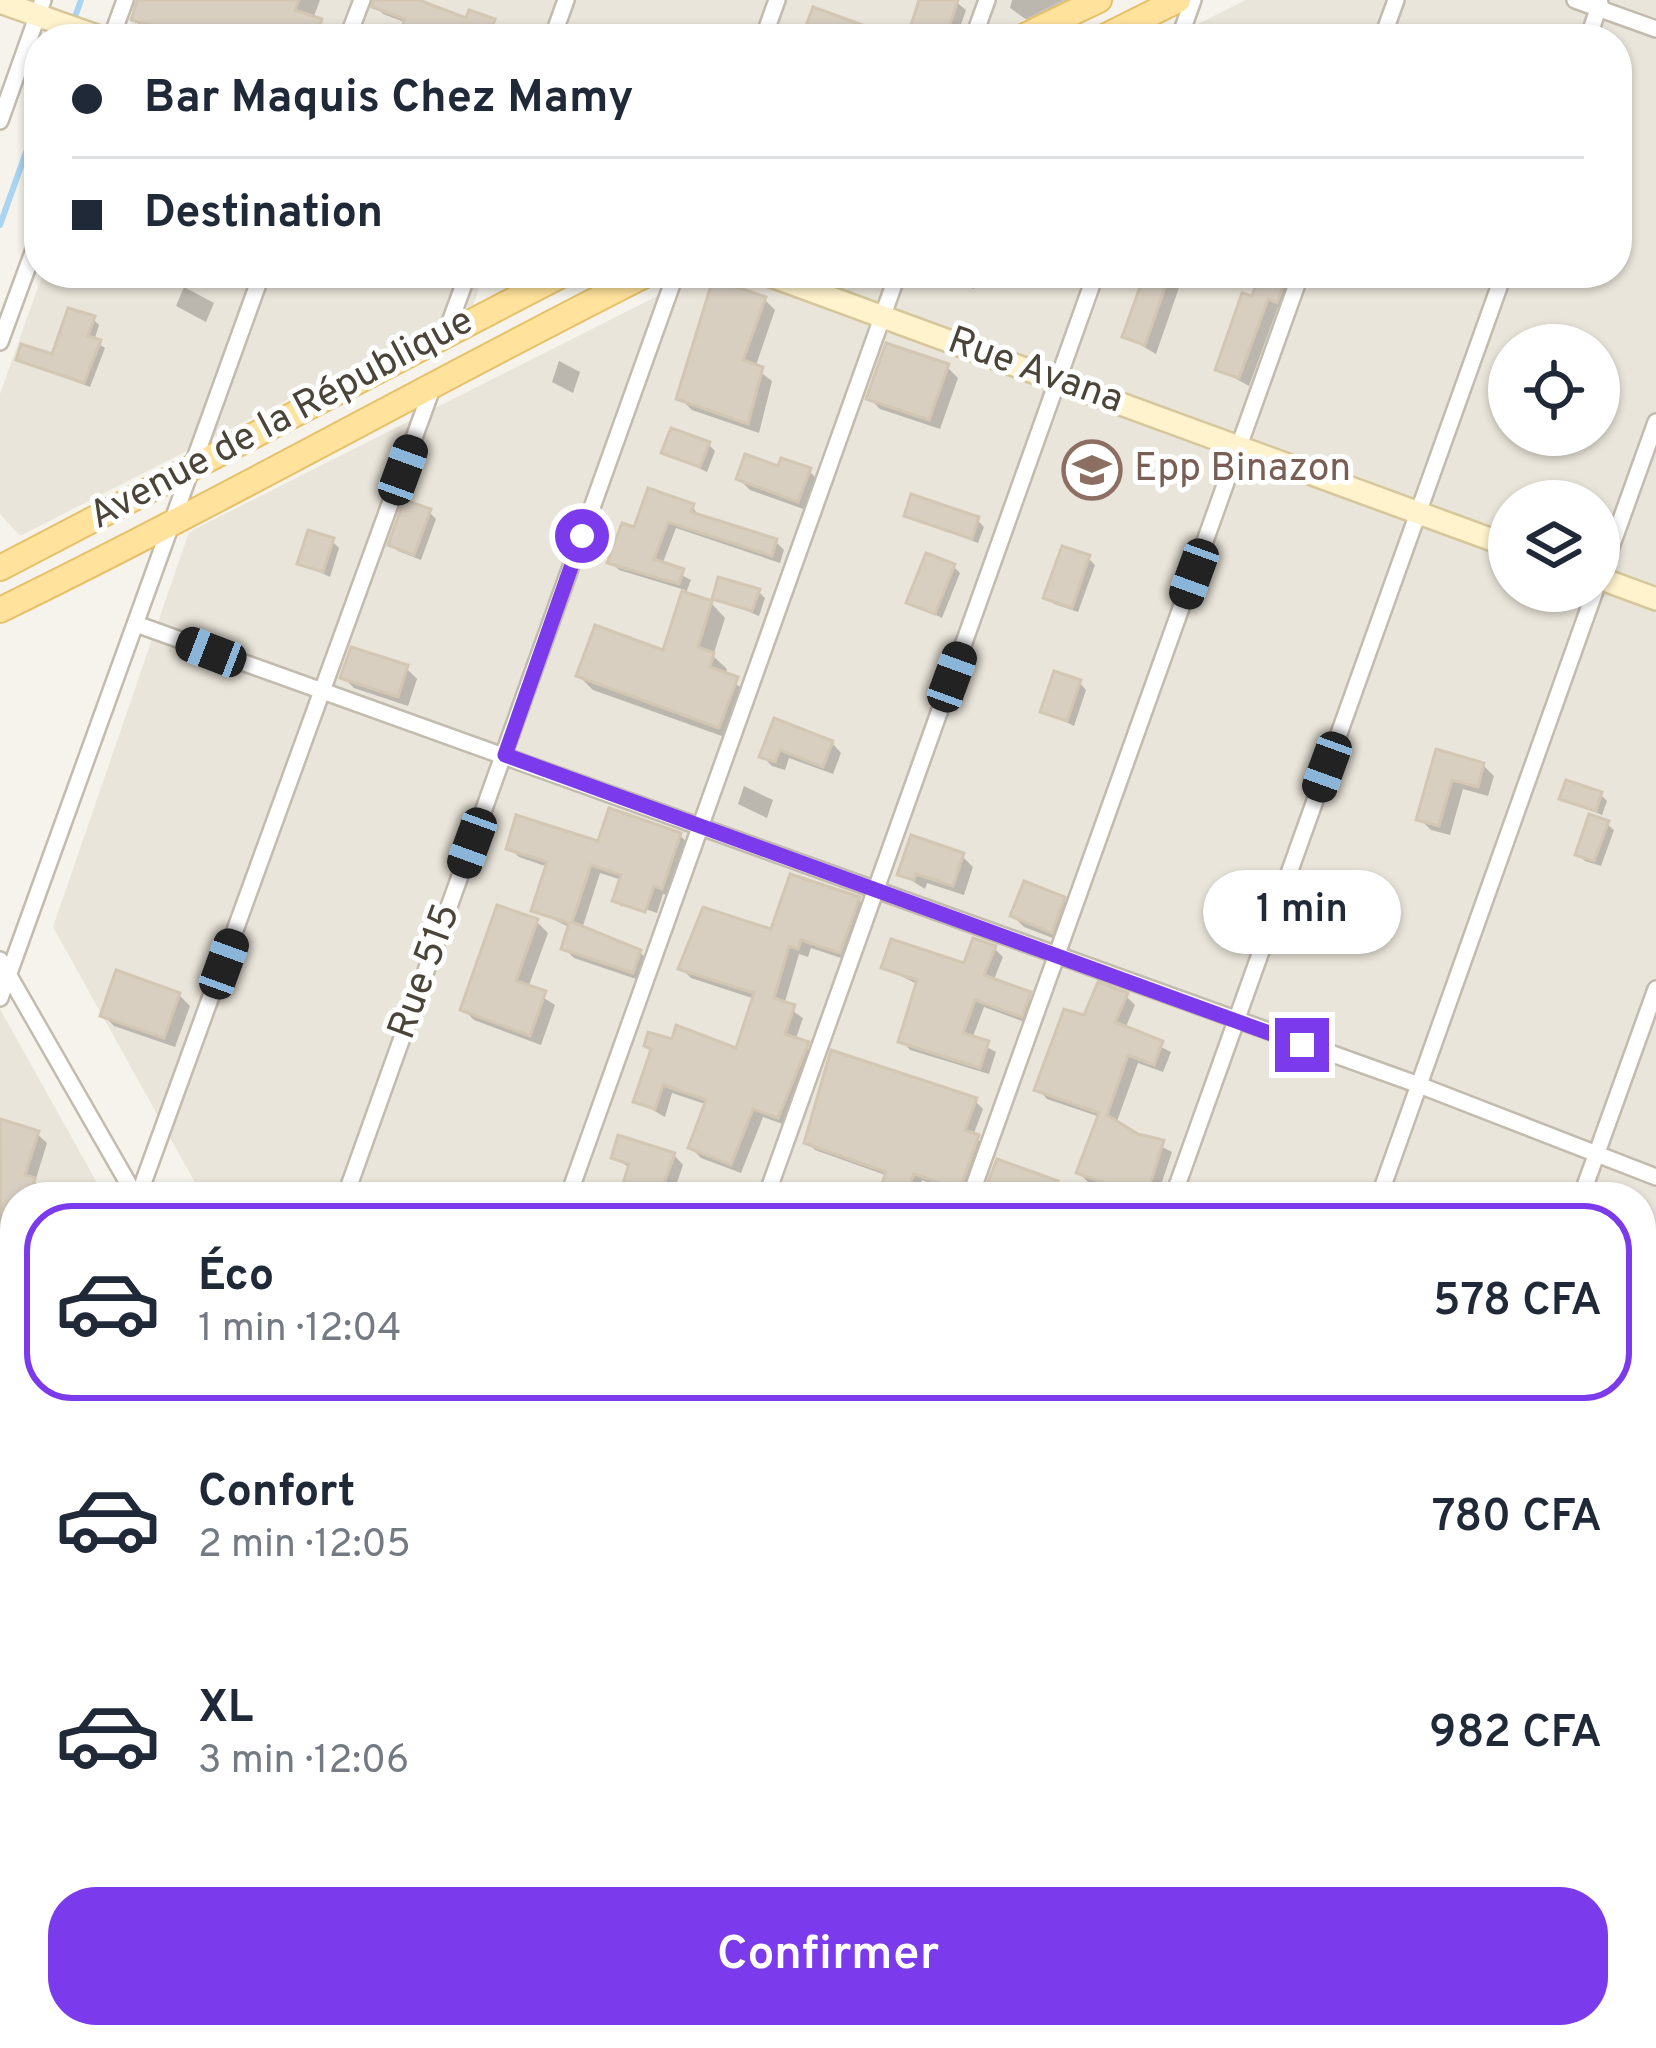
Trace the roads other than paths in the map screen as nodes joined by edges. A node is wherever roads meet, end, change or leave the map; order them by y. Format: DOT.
graph roads {
  1 [pos="1099,0"];
  2 [pos="1178,0"];
  3 [pos="1575,0"];
  4 [pos="0,2"];
  5 [pos="1600,4"];
  6 [pos="40,8"];
  7 [pos="76,24"];
  8 [pos="1049,24"];
  9 [pos="1130,24"];
  10 [pos="1656,29"];
  11 [pos="24,54"];
  12 [pos="0,122"];
  13 [pos="24,277"];
  14 [pos="257,288"];
  15 [pos="462,288"];
  16 [pos="535,288"];
  17 [pos="619,288"];
  18 [pos="671,288"];
  19 [pos="804,288"];
  20 [pos="893,288"];
  21 [pos="1091,288"];
  22 [pos="1295,288"];
  23 [pos="1499,288"];
  24 [pos="882,317"];
  25 [pos="446,333"];
  26 [pos="0,342"];
  27 [pos="435,380"];
  28 [pos="1057,381"];
  29 [pos="1656,422"];
  30 [pos="1240,447"];
  31 [pos="193,465"];
  32 [pos="1418,512"];
  33 [pos="1620,521"];
  34 [pos="171,526"];
  35 [pos="1488,538"];
  36 [pos="0,568"];
  37 [pos="1620,586"];
  38 [pos="1656,599"];
  39 [pos="0,610"];
  40 [pos="1588,612"];
  41 [pos="136,623"];
  42 [pos="322,694"];
  43 [pos="505,755"];
  44 [pos="700,826"];
  45 [pos="876,889"];
  46 [pos="1055,957"];
  47 [pos="4,967"];
  48 [pos="1656,989"];
  49 [pos="0,998"];
  50 [pos="1236,1022"];
  51 [pos="1419,1085"];
  52 [pos="1596,1155"];
  53 [pos="1656,1177"];
  54 [pos="128,1182"];
  55 [pos="143,1182"];
  56 [pos="350,1182"];
  57 [pos="573,1182"];
  58 [pos="771,1182"];
  59 [pos="975,1182"];
  60 [pos="1178,1182"];
  61 [pos="1384,1182"];
  62 [pos="1586,1182"];
  1 -- 8 [label="main road"];
  2 -- 9 [label="main road"];
  3 -- 5 [label="street"];
  4 -- 6 [label="main road"];
  5 -- 10 [label="street"];
  6 -- 7 [label="main road"];
  11 -- 12 [label="street"];
  13 -- 26 [label="street"];
  14 -- 31 [label="street"];
  15 -- 25 [label="street"];
  16 -- 25 [label="main road, Avenue de la République"];
  17 -- 27 [label="main road, Avenue de la République"];
  18 -- 43 [label="street, Rue 515"];
  19 -- 24 [label="main road, Rue Avana"];
  20 -- 24 [label="street"];
  21 -- 28 [label="street"];
  22 -- 30 [label="street"];
  23 -- 32 [label="street"];
  24 -- 28 [label="main road, Rue Avana"];
  24 -- 44 [label="street"];
  25 -- 31 [label="main road, Avenue de la République"];
  27 -- 34 [label="main road, Avenue de la République"];
  27 -- 42 [label="street"];
  28 -- 30 [label="main road, Rue Avana"];
  28 -- 45 [label="street"];
  29 -- 33 [label="street"];
  30 -- 32 [label="main road, Rue Avana"];
  30 -- 46 [label="street"];
  31 -- 34 [label="street"];
  31 -- 36 [label="main road, Avenue de la République"];
  32 -- 35 [label="main road, Rue Avana"];
  32 -- 50 [label="street"];
  34 -- 39 [label="main road, Avenue de la République"];
  34 -- 41 [label="street"];
  37 -- 38 [label="main road"];
  40 -- 51 [label="street"];
  41 -- 42 [label="street"];
  41 -- 47 [label="street"];
  42 -- 43 [label="street"];
  42 -- 55 [label="street"];
  43 -- 44 [label="street"];
  43 -- 56 [label="street, Rue 515"];
  44 -- 45 [label="street"];
  44 -- 57 [label="street"];
  45 -- 46 [label="street"];
  45 -- 58 [label="street"];
  46 -- 50 [label="street"];
  46 -- 59 [label="street"];
  47 -- 49 [label="street"];
  47 -- 54 [label="street"];
  48 -- 52 [label="street"];
  50 -- 51 [label="street"];
  50 -- 60 [label="street"];
  51 -- 52 [label="street"];
  51 -- 61 [label="street"];
  52 -- 53 [label="street"];
  52 -- 62 [label="street"];
}
